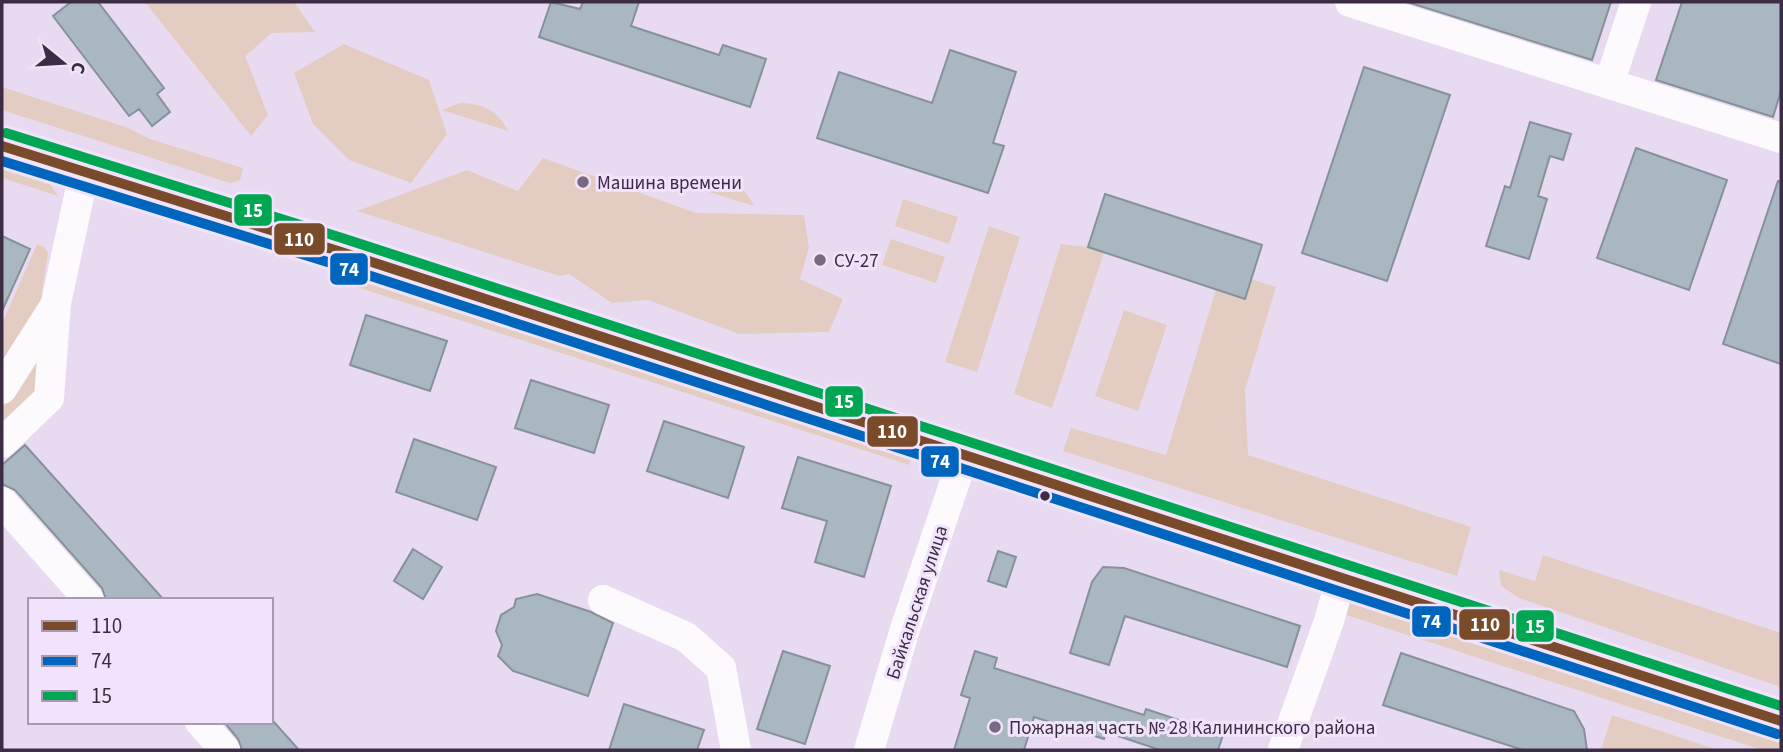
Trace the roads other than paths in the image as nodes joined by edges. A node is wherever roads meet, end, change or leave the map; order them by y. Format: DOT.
graph roads {
  1 [pos="1350,2"];
  2 [pos="1636,2"];
  3 [pos="1609,84"];
  4 [pos="1781,138"];
  5 [pos="2,146"];
  6 [pos="84,173"];
  7 [pos="56,303"];
  8 [pos="2,389"];
  9 [pos="2,443"];
  10 [pos="964,455"];
  11 [pos="2,502"];
  12 [pos="1341,579"];
  13 [pos="87,598"];
  14 [pos="603,600"];
  15 [pos="1781,721"];
  16 [pos="202,724"];
  17 [pos="225,750"];
  18 [pos="736,750"];
  19 [pos="869,750"];
  20 [pos="1283,750"];
  1 -- 3 [label="lane"];
  2 -- 3 [label="lane"];
  3 -- 4 [label="lane"];
  5 -- 6 [label="main road"];
  6 -- 7 [label="lane"];
  6 -- 10 [label="main road"];
  7 -- 8 [label="lane"];
  7 -- 9 [label="lane"];
  10 -- 12 [label="main road"];
  10 -- 19 [label="lane, Байкальская улица"];
  11 -- 13 [label="lane"];
  12 -- 15 [label="main road"];
  12 -- 20 [label="lane"];
  14 -- 18 [label="lane"];
  16 -- 17 [label="lane"];
}
